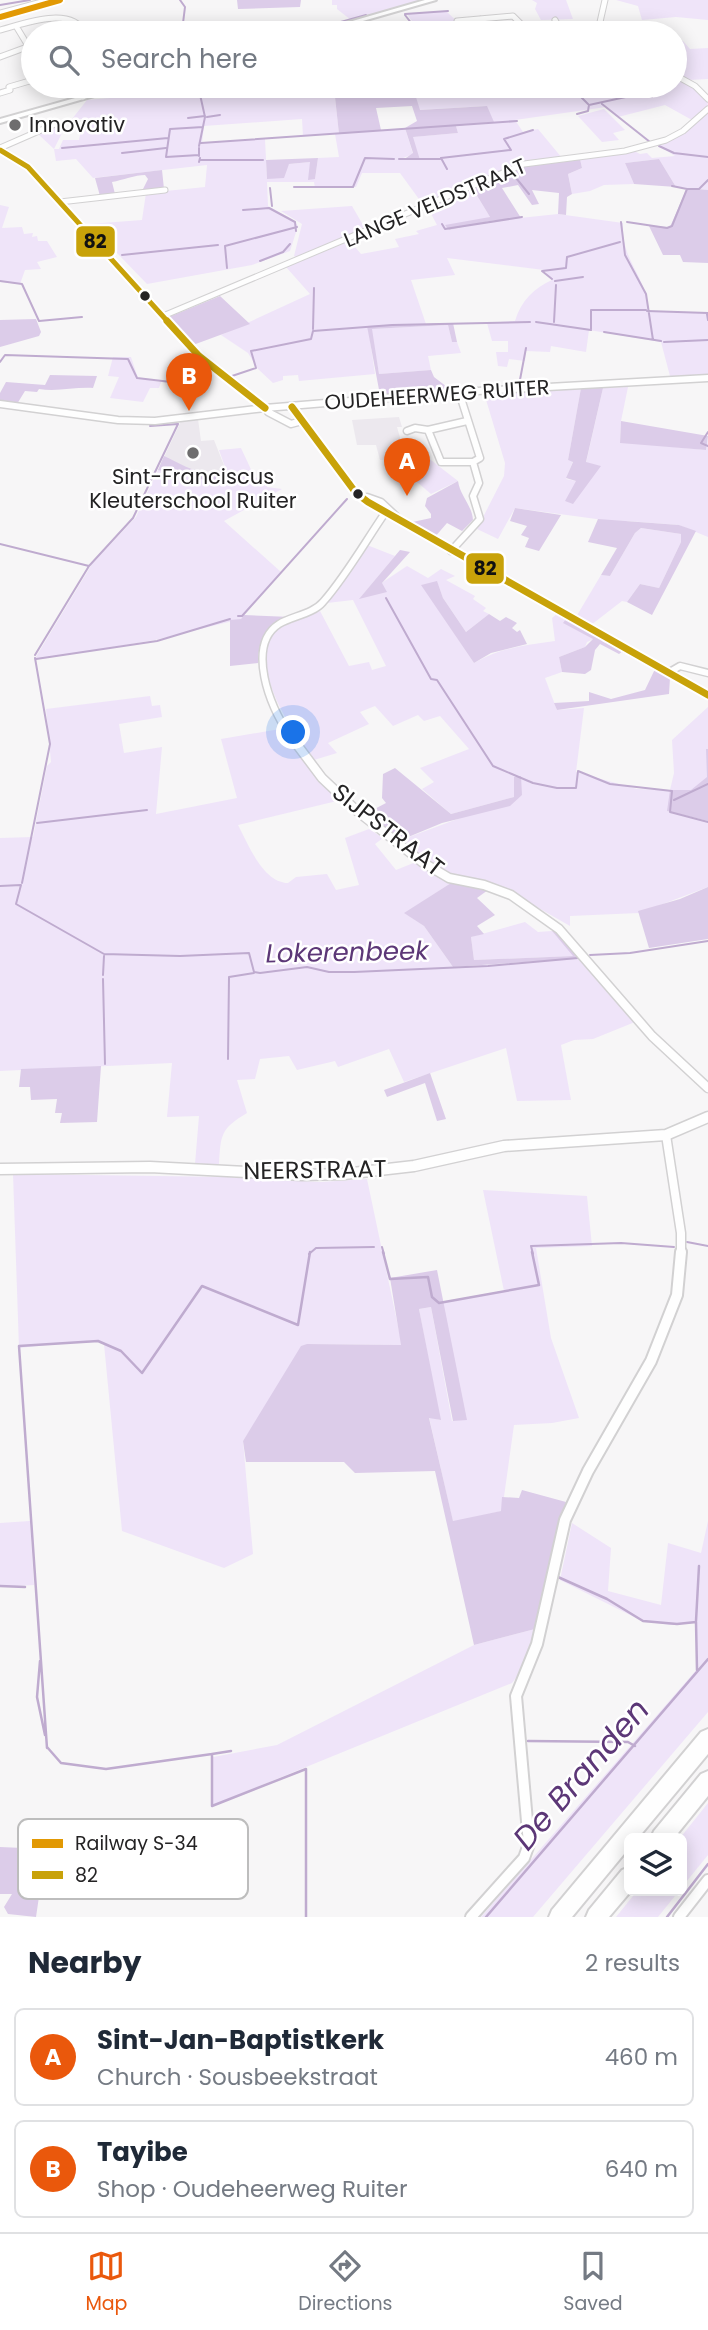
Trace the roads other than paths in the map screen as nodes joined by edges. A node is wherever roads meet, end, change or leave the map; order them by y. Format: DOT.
graph roads {
  1 [pos="49,0"];
  2 [pos="433,0"];
  3 [pos="605,0"];
  4 [pos="0,13"];
  5 [pos="480,19"];
  6 [pos="42,21"];
  7 [pos="70,21"];
  8 [pos="357,21"];
  9 [pos="457,21"];
  10 [pos="518,21"];
  11 [pos="600,21"];
  12 [pos="21,25"];
  13 [pos="16,26"];
  14 [pos="0,30"];
  15 [pos="21,36"];
  16 [pos="21,49"];
  17 [pos="0,57"];
  18 [pos="687,82"];
  19 [pos="21,83"];
  20 [pos="0,93"];
  21 [pos="80,98"];
  22 [pos="708,99"];
  23 [pos="708,109"];
  24 [pos="0,121"];
  25 [pos="55,124"];
  26 [pos="2,147"];
  27 [pos="165,190"];
  28 [pos="60,202"];
  29 [pos="163,316"];
  30 [pos="708,378"];
  31 [pos="459,392"];
  32 [pos="0,404"];
  33 [pos="292,407"];
  34 [pos="266,410"];
  35 [pos="302,421"];
  36 [pos="467,421"];
  37 [pos="428,430"];
  38 [pos="407,431"];
  39 [pos="473,462"];
  40 [pos="356,493"];
  41 [pos="385,513"];
  42 [pos="396,519"];
  43 [pos="451,551"];
  44 [pos="668,673"];
  45 [pos="708,673"];
  46 [pos="708,695"];
  47 [pos="708,1088"];
  48 [pos="708,1117"];
  49 [pos="666,1135"];
  50 [pos="0,1169"];
  51 [pos="708,1739"];
  52 [pos="708,1781"];
  53 [pos="665,1833"];
  54 [pos="708,1880"];
  55 [pos="624,1883"];
  56 [pos="471,1917"];
  57 [pos="559,1917"];
  58 [pos="596,1917"];
  59 [pos="680,1917"];
  1 -- 4 [label="street"];
  2 -- 8 [label="main road"];
  3 -- 11 [label="street"];
  5 -- 9 [label="street"];
  5 -- 10 [label="street"];
  6 -- 7 [label="street"];
  12 -- 13 [label="street"];
  13 -- 14 [label="street"];
  13 -- 15 [label="street"];
  16 -- 17 [label="street"];
  18 -- 22 [label="street"];
  19 -- 20 [label="street"];
  21 -- 24 [label="main road"];
  23 -- 29 [label="street, LANGE VELDSTRAAT"];
  25 -- 26 [label="street"];
  26 -- 28 [label="street"];
  27 -- 28 [label="street"];
  28 -- 29 [label="street"];
  29 -- 34 [label="street"];
  30 -- 31 [label="street, OUDEHEERWEG RUITER"];
  31 -- 33 [label="street, OUDEHEERWEG RUITER"];
  31 -- 36 [label="street"];
  32 -- 34 [label="street, OUDEHEERWEG RUITER"];
  33 -- 34 [label="street, OUDEHEERWEG RUITER"];
  33 -- 35 [label="street"];
  34 -- 35 [label="street"];
  35 -- 40 [label="street"];
  36 -- 37 [label="street"];
  36 -- 39 [label="street"];
  37 -- 38 [label="street"];
  37 -- 39 [label="street"];
  39 -- 43 [label="street"];
  40 -- 41 [label="street"];
  40 -- 42 [label="street"];
  41 -- 42 [label="street"];
  41 -- 47 [label="street, SIJPSTRAAT"];
  42 -- 43 [label="street"];
  43 -- 44 [label="street"];
  44 -- 45 [label="street"];
  44 -- 46 [label="street"];
  48 -- 49 [label="street, NEERSTRAAT"];
  49 -- 50 [label="street, NEERSTRAAT"];
  49 -- 56 [label="street"];
  51 -- 57 [label="highway"];
  52 -- 53 [label="highway"];
  54 -- 59 [label="street"];
  55 -- 58 [label="highway"];
}
